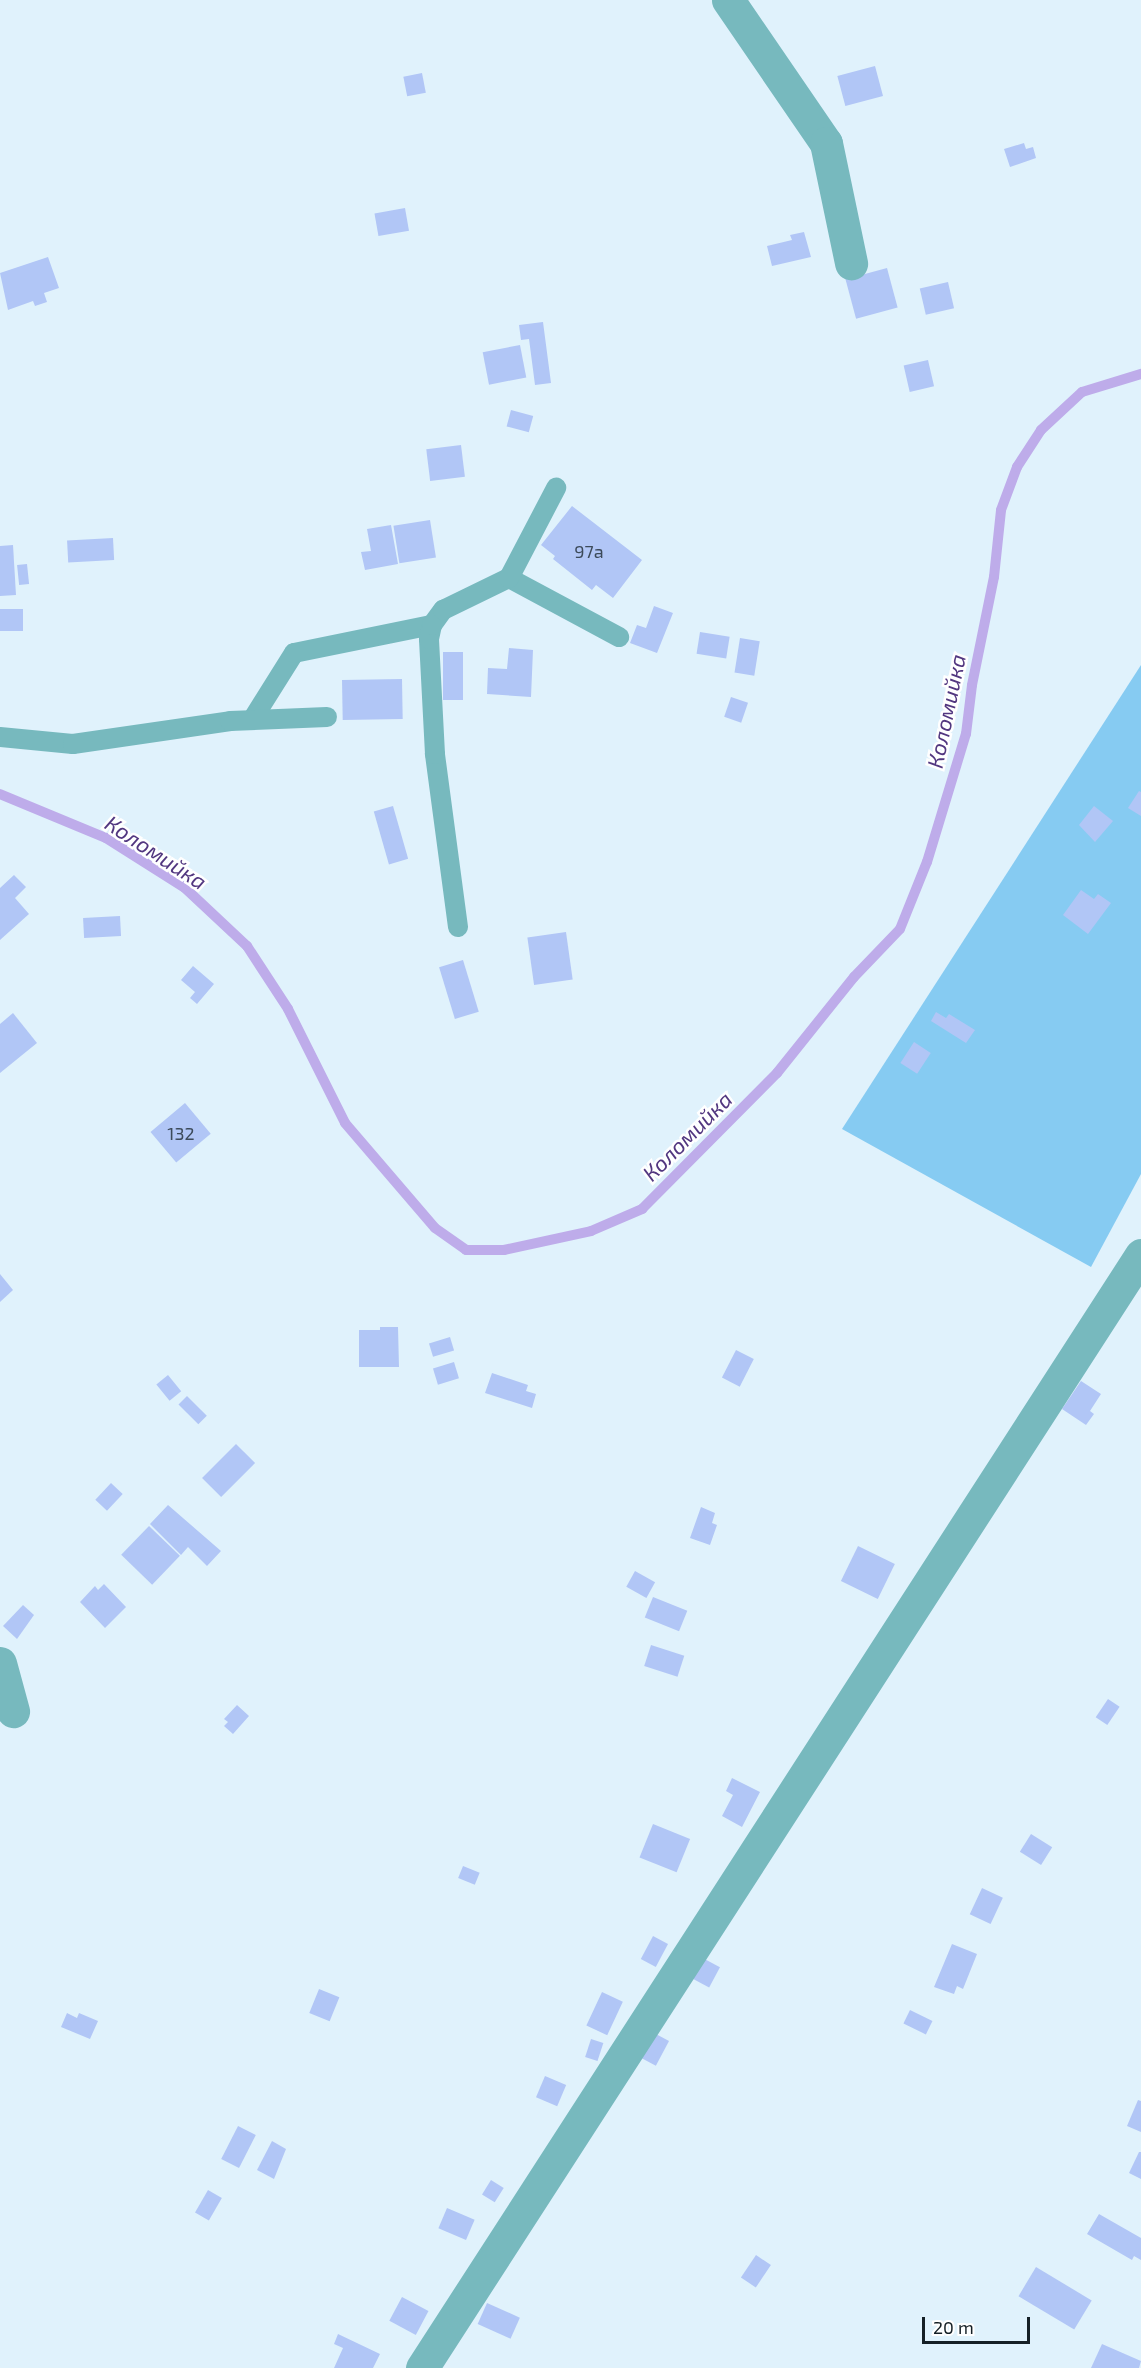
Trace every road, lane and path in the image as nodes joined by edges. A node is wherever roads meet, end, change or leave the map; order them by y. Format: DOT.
graph roads {
  1 [pos="728,0"];
  2 [pos="851,263"];
  3 [pos="556,488"];
  4 [pos="508,578"];
  5 [pos="432,625"];
  6 [pos="619,637"];
  7 [pos="327,717"];
  8 [pos="252,720"];
  9 [pos="0,737"];
  10 [pos="458,927"];
  11 [pos="1141,1255"];
  12 [pos="0,1663"];
  13 [pos="13,1711"];
  14 [pos="422,2368"];
  1 -- 2 [label="street"];
  3 -- 4 [label="lane"];
  4 -- 5 [label="lane"];
  4 -- 6 [label="lane"];
  5 -- 8 [label="lane"];
  5 -- 10 [label="lane"];
  7 -- 8 [label="lane"];
  8 -- 9 [label="lane"];
  11 -- 14 [label="street"];
  12 -- 13 [label="street"];
}
